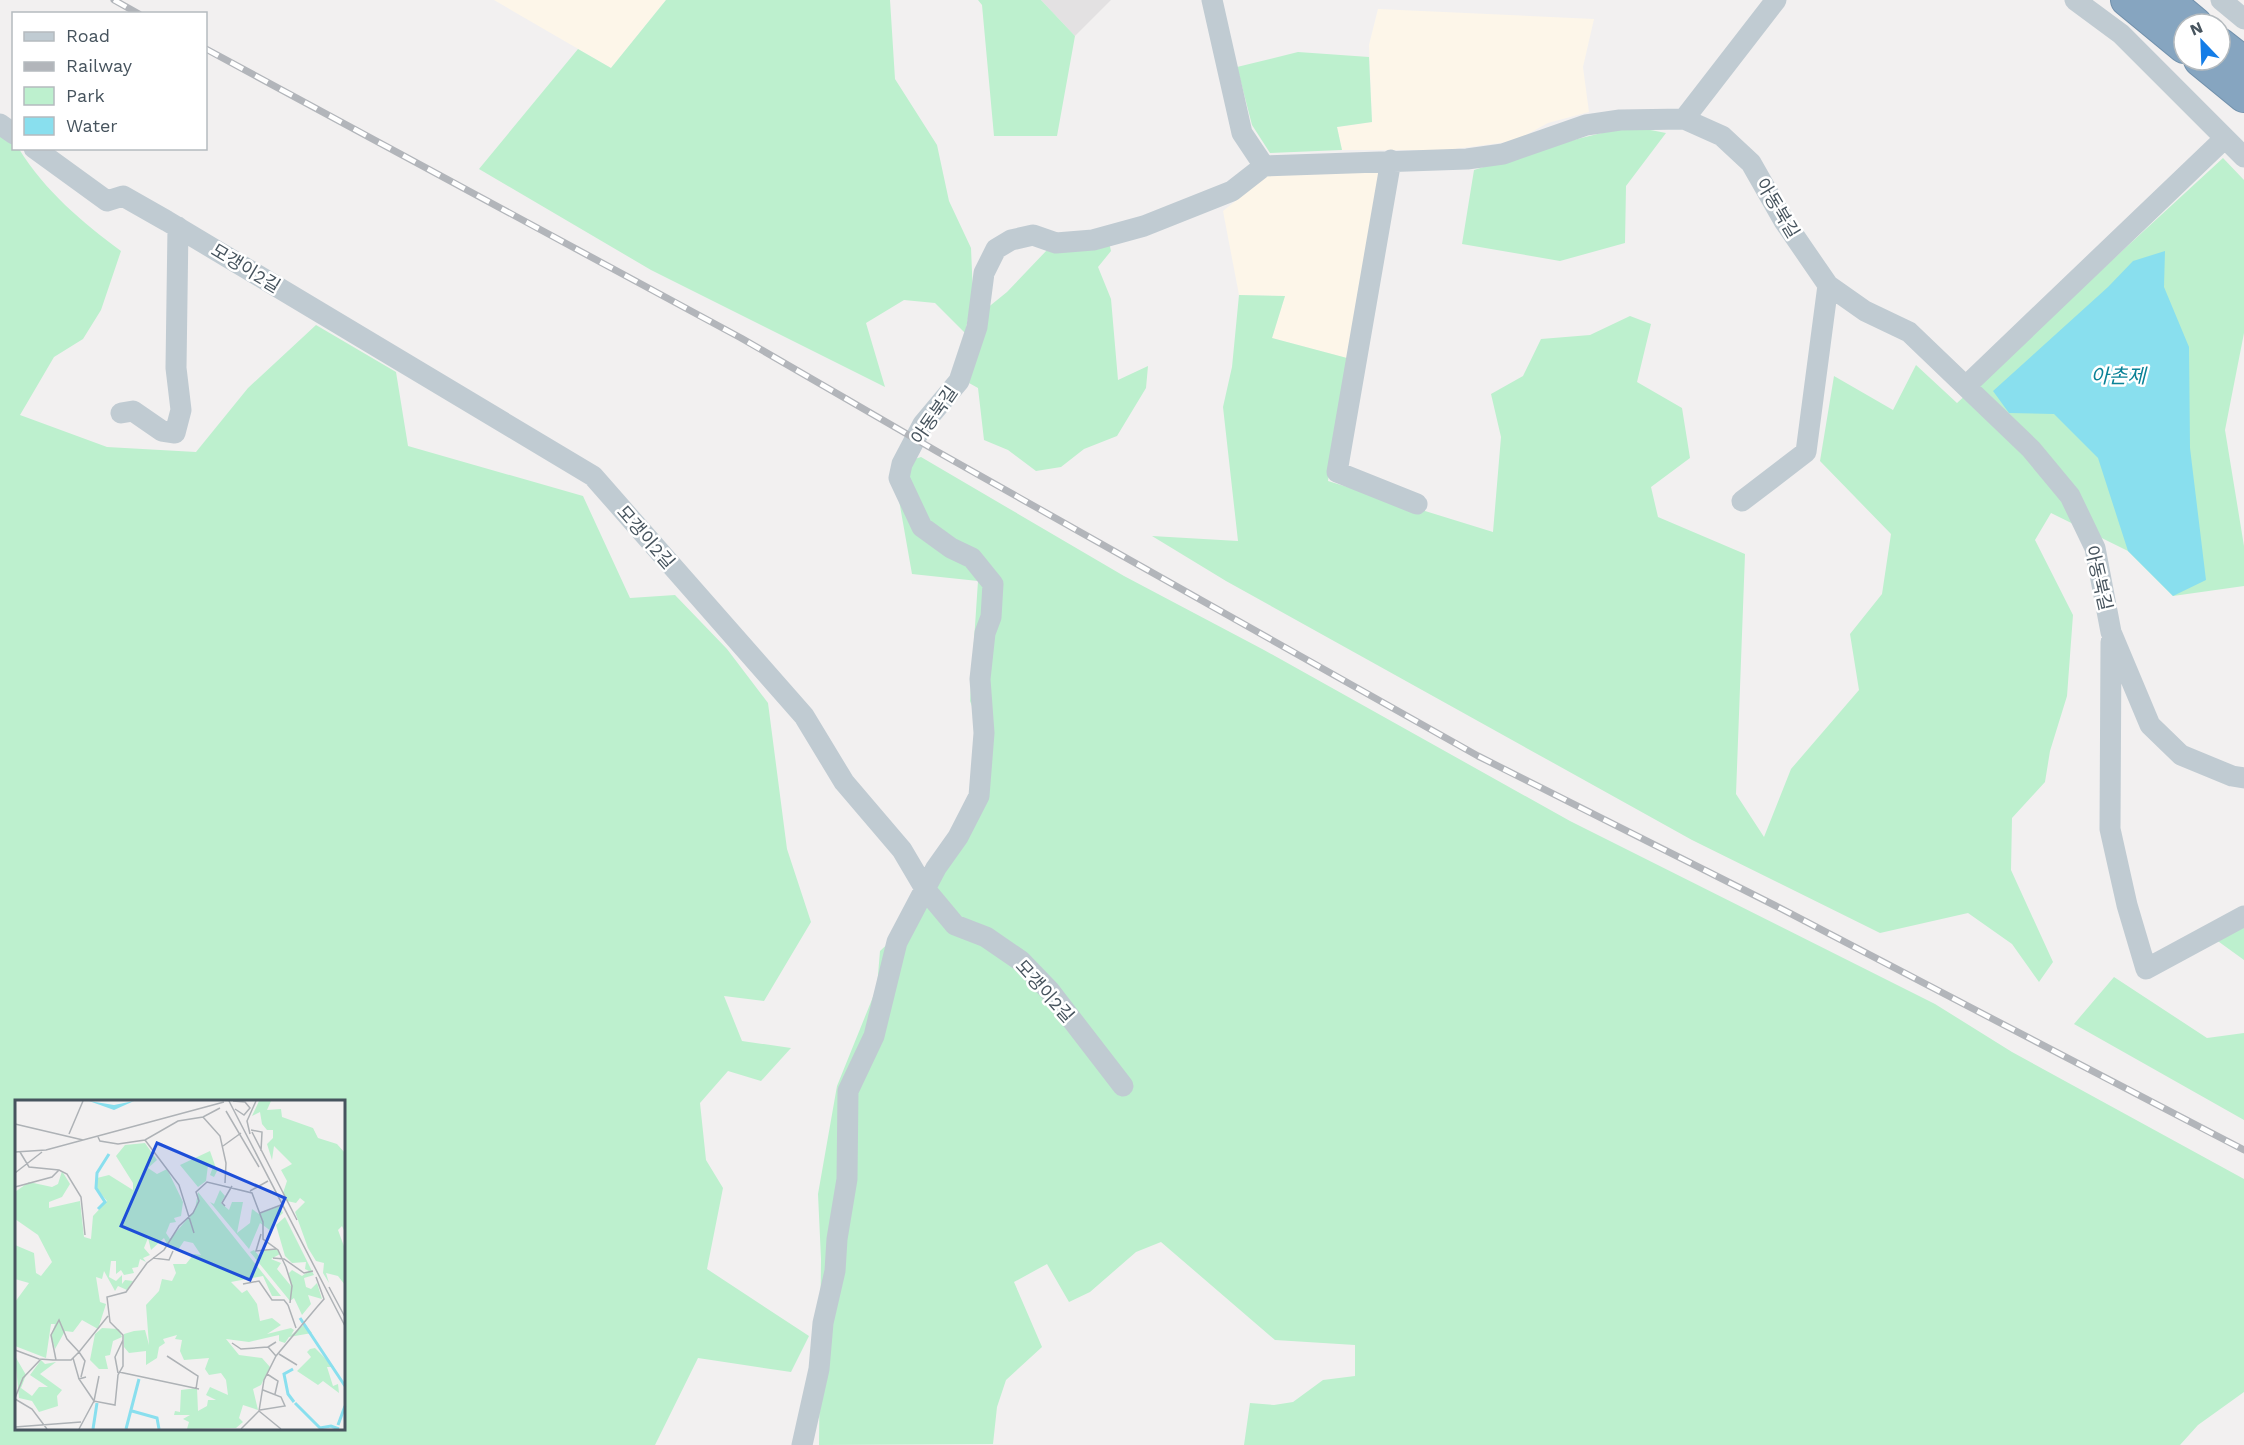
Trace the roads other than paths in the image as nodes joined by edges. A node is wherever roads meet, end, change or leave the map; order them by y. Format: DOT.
graph roads {
  1 [pos="1212,0"];
  2 [pos="1776,0"];
  3 [pos="2075,0"];
  4 [pos="2127,0"];
  5 [pos="2167,0"];
  6 [pos="2221,0"];
  7 [pos="2182,12"];
  8 [pos="2244,19"];
  9 [pos="2172,37"];
  10 [pos="2232,54"];
  11 [pos="2244,63"];
  12 [pos="2215,72"];
  13 [pos="2244,96"];
  14 [pos="1684,119"];
  15 [pos="2225,138"];
  16 [pos="37,150"];
  17 [pos="2244,158"];
  18 [pos="1390,160"];
  19 [pos="1263,166"];
  20 [pos="178,228"];
  21 [pos="1828,285"];
  22 [pos="1966,386"];
  23 [pos="121,413"];
  24 [pos="1742,501"];
  25 [pos="1417,504"];
  26 [pos="2111,632"];
  27 [pos="2244,778"];
  28 [pos="925,890"];
  29 [pos="2244,916"];
  30 [pos="1123,1086"];
  31 [pos="802,1445"];
  1 -- 19 [label="street"];
  2 -- 14 [label="street"];
  3 -- 15 [label="street"];
  4 -- 9 [label="highway"];
  5 -- 7 [label="highway"];
  6 -- 8 [label="street"];
  10 -- 11 [label="highway"];
  12 -- 13 [label="highway"];
  14 -- 18 [label="street, 아동북길"];
  14 -- 21 [label="street, 아동북길"];
  15 -- 17 [label="street"];
  15 -- 22 [label="street"];
  16 -- 20 [label="street, 모갱이2길"];
  18 -- 19 [label="street, 아동북길"];
  18 -- 25 [label="street"];
  19 -- 28 [label="street, 아동북길"];
  20 -- 23 [label="street"];
  20 -- 28 [label="street, 모갱이2길"];
  21 -- 22 [label="street, 아동북길"];
  21 -- 24 [label="street"];
  22 -- 26 [label="street, 아동북길"];
  26 -- 27 [label="street, 아동북길"];
  26 -- 29 [label="street, 아동북길"];
  28 -- 30 [label="street, 모갱이2길"];
  28 -- 31 [label="street, 아동북길"];
}
